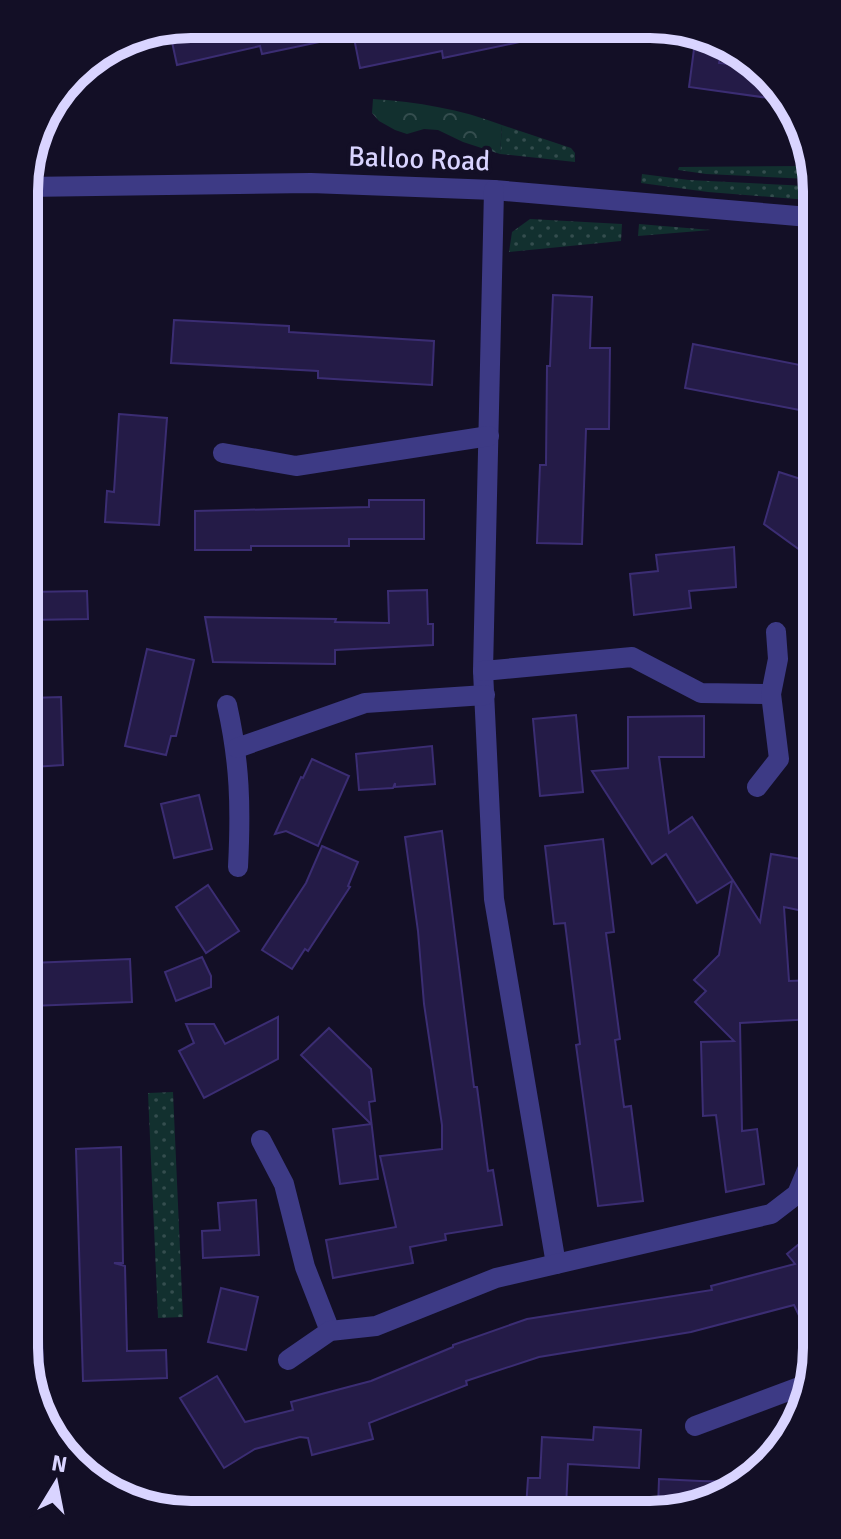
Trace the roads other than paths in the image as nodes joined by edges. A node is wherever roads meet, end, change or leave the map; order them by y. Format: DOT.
graph roads {
  1 [pos="38,187"];
  2 [pos="494,190"];
  3 [pos="803,216"];
  4 [pos="489,436"];
  5 [pos="223,453"];
  6 [pos="776,632"];
  7 [pos="483,671"];
  8 [pos="771,694"];
  9 [pos="485,695"];
  10 [pos="227,705"];
  11 [pos="237,748"];
  12 [pos="757,787"];
  13 [pos="238,867"];
  14 [pos="261,1140"];
  15 [pos="803,1180"];
  16 [pos="556,1264"];
  17 [pos="330,1331"];
  18 [pos="288,1360"];
  19 [pos="798,1387"];
  20 [pos="695,1426"];
  1 -- 2 [label="street, Balloo Road"];
  2 -- 3 [label="street, Balloo Road"];
  2 -- 4 [label="street"];
  4 -- 5 [label="street"];
  4 -- 7 [label="street"];
  6 -- 8 [label="street"];
  7 -- 8 [label="street"];
  7 -- 9 [label="street"];
  8 -- 12 [label="street"];
  9 -- 11 [label="street"];
  9 -- 16 [label="street"];
  10 -- 11 [label="street"];
  11 -- 13 [label="street"];
  14 -- 17 [label="street"];
  15 -- 16 [label="street"];
  16 -- 17 [label="street"];
  17 -- 18 [label="street"];
  19 -- 20 [label="street"];
}
